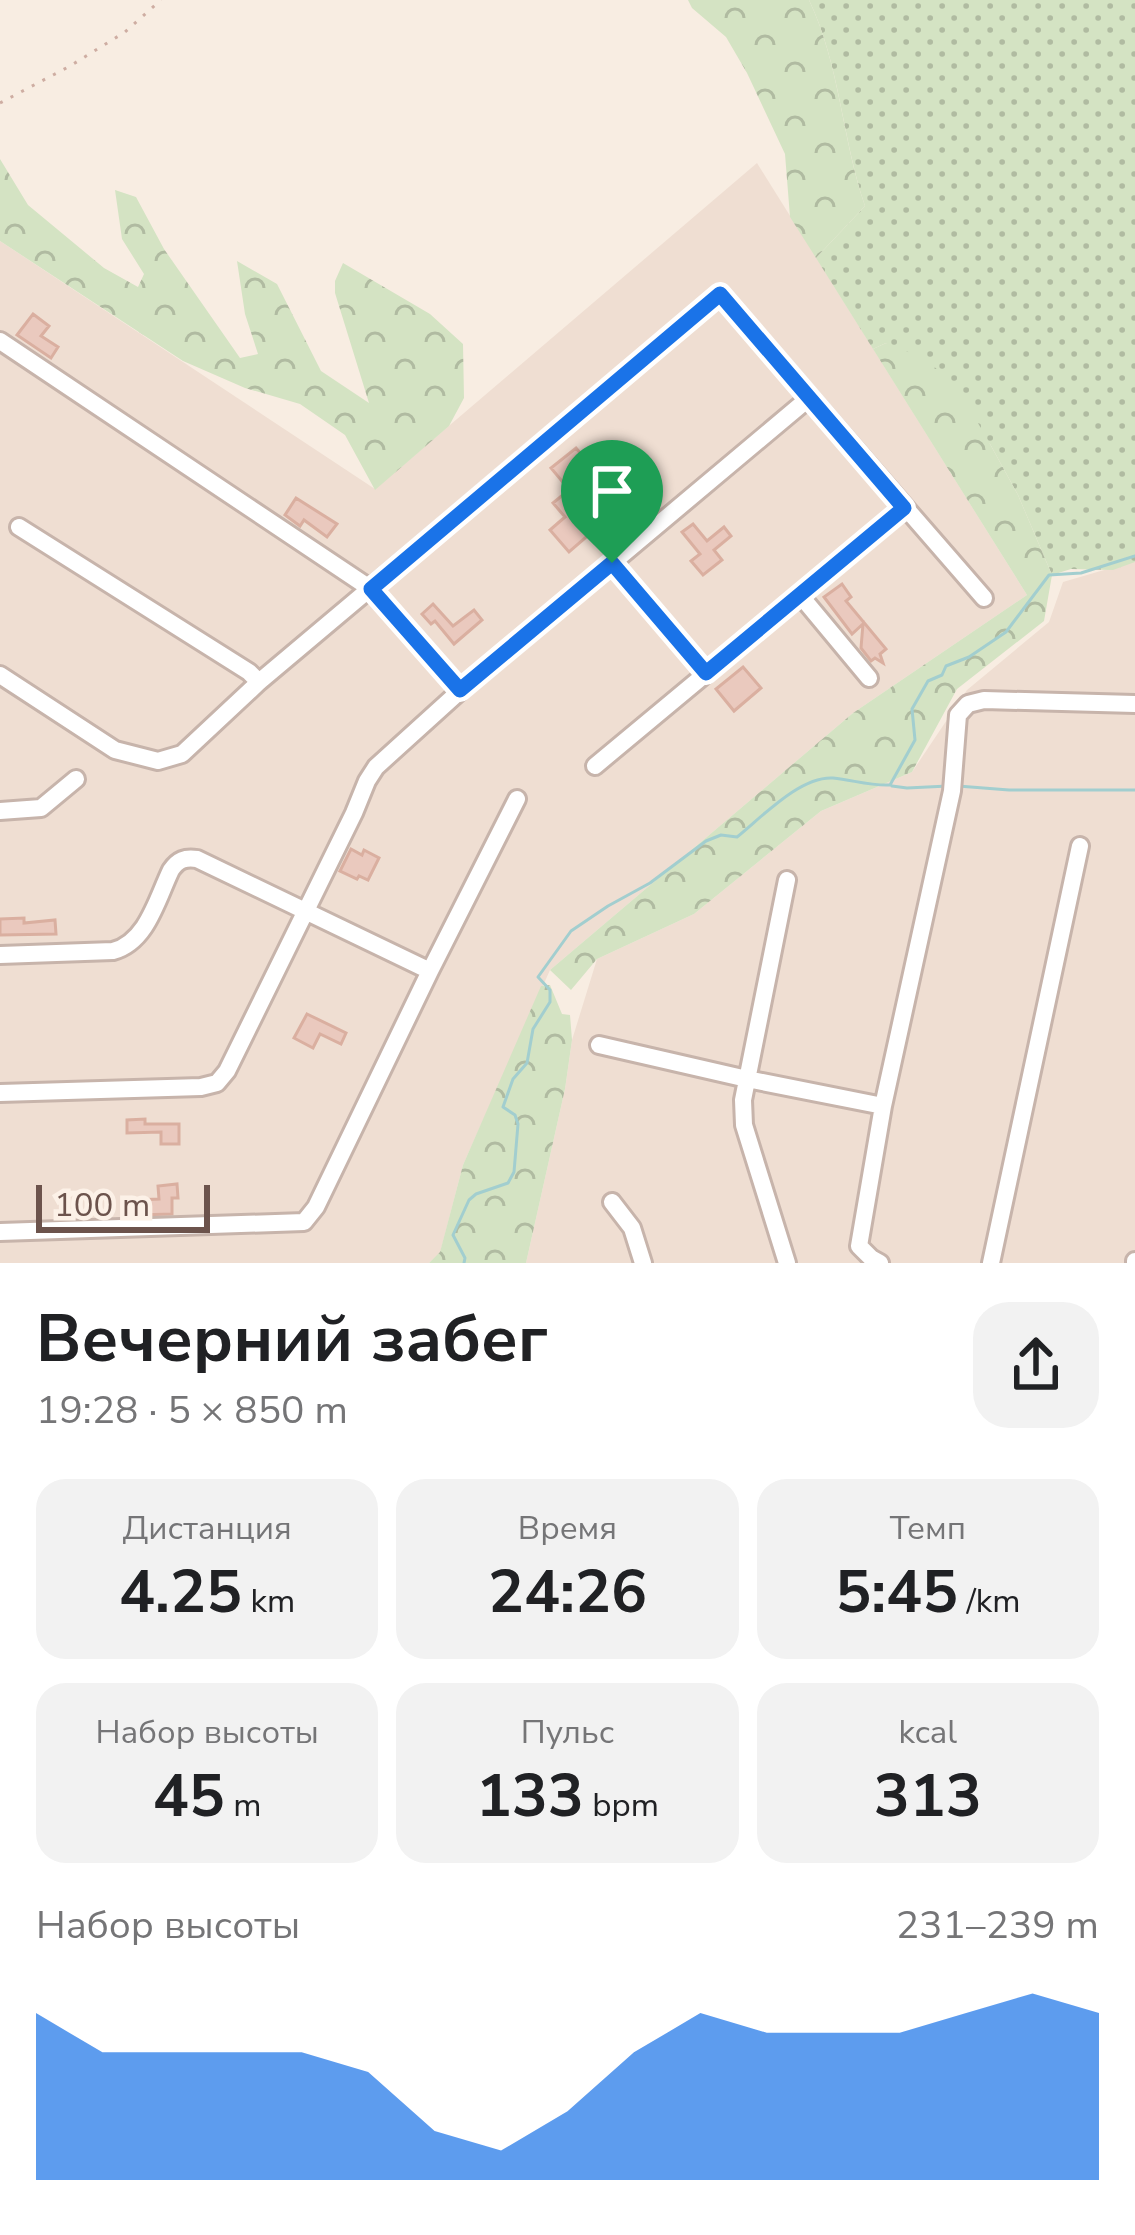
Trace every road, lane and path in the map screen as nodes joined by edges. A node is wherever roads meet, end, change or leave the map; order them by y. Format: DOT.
graph roads {
  1 [pos="161,0"];
  2 [pos="0,103"];
  3 [pos="0,341"];
  4 [pos="809,398"];
  5 [pos="904,508"];
  6 [pos="19,527"];
  7 [pos="612,563"];
  8 [pos="371,589"];
  9 [pos="800,595"];
  10 [pos="984,598"];
  11 [pos="706,673"];
  12 [pos="0,675"];
  13 [pos="868,678"];
  14 [pos="259,682"];
  15 [pos="460,690"];
  16 [pos="1135,704"];
  17 [pos="595,766"];
  18 [pos="76,778"];
  19 [pos="518,799"];
  20 [pos="0,811"];
  21 [pos="1080,846"];
  22 [pos="787,880"];
  23 [pos="305,911"];
  24 [pos="0,955"];
  25 [pos="430,971"];
  26 [pos="599,1045"];
  27 [pos="747,1079"];
  28 [pos="0,1093"];
  29 [pos="883,1106"];
  30 [pos="612,1202"];
  31 [pos="0,1232"];
  32 [pos="643,1263"];
  33 [pos="787,1263"];
  34 [pos="880,1263"];
  35 [pos="991,1263"];
  1 -- 2 [label="path"];
  3 -- 8 [label="street"];
  4 -- 5 [label="street"];
  4 -- 7 [label="street"];
  4 -- 8 [label="street"];
  5 -- 9 [label="street"];
  5 -- 10 [label="street"];
  6 -- 14 [label="street"];
  7 -- 11 [label="street"];
  7 -- 15 [label="street"];
  8 -- 14 [label="street"];
  8 -- 15 [label="street"];
  9 -- 11 [label="street"];
  9 -- 13 [label="street"];
  11 -- 17 [label="street"];
  12 -- 14 [label="street"];
  15 -- 23 [label="street"];
  16 -- 29 [label="street"];
  18 -- 20 [label="street"];
  19 -- 25 [label="street"];
  21 -- 35 [label="street"];
  22 -- 27 [label="street"];
  23 -- 24 [label="street"];
  23 -- 25 [label="street"];
  23 -- 28 [label="street"];
  25 -- 31 [label="street"];
  26 -- 27 [label="street"];
  27 -- 29 [label="street"];
  27 -- 33 [label="street"];
  29 -- 34 [label="street"];
  30 -- 32 [label="street"];
}
